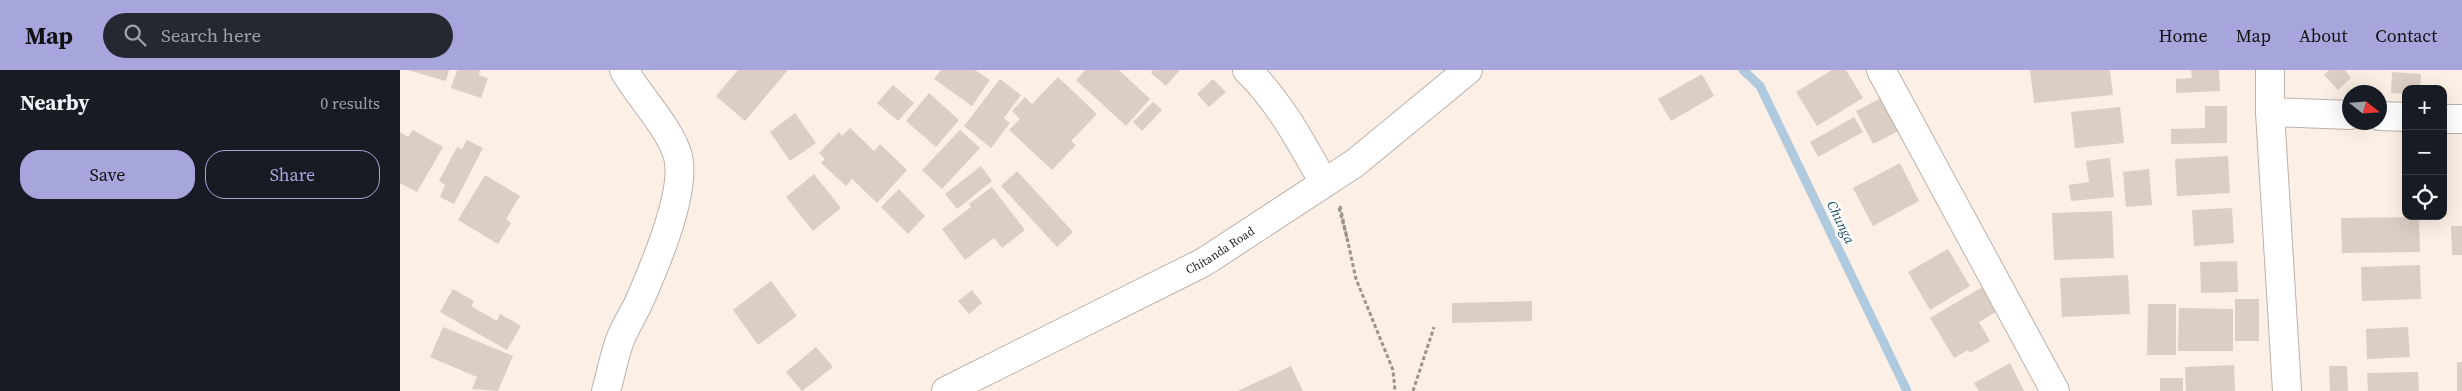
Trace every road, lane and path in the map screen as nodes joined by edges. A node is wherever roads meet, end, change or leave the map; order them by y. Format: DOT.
graph roads {
  1 [pos="624,70"];
  2 [pos="1247,70"];
  3 [pos="1468,70"];
  4 [pos="1881,70"];
  5 [pos="2270,70"];
  6 [pos="2270,112"];
  7 [pos="2342,115"];
  8 [pos="2387,116"];
  9 [pos="2402,117"];
  10 [pos="2447,119"];
  11 [pos="2462,119"];
  12 [pos="1328,181"];
  13 [pos="1434,327"];
  14 [pos="606,391"];
  15 [pos="946,391"];
  16 [pos="1396,391"];
  17 [pos="1414,391"];
  18 [pos="2055,391"];
  19 [pos="2287,391"];
  1 -- 14 [label="street"];
  2 -- 12 [label="street"];
  3 -- 12 [label="street, Chitanda Road"];
  4 -- 18 [label="street"];
  5 -- 6 [label="street"];
  6 -- 7 [label="street"];
  6 -- 19 [label="street"];
  8 -- 9 [label="street"];
  10 -- 11 [label="street"];
  12 -- 15 [label="street, Chitanda Road"];
  12 -- 16 [label="path"];
  13 -- 17 [label="path"];
}
